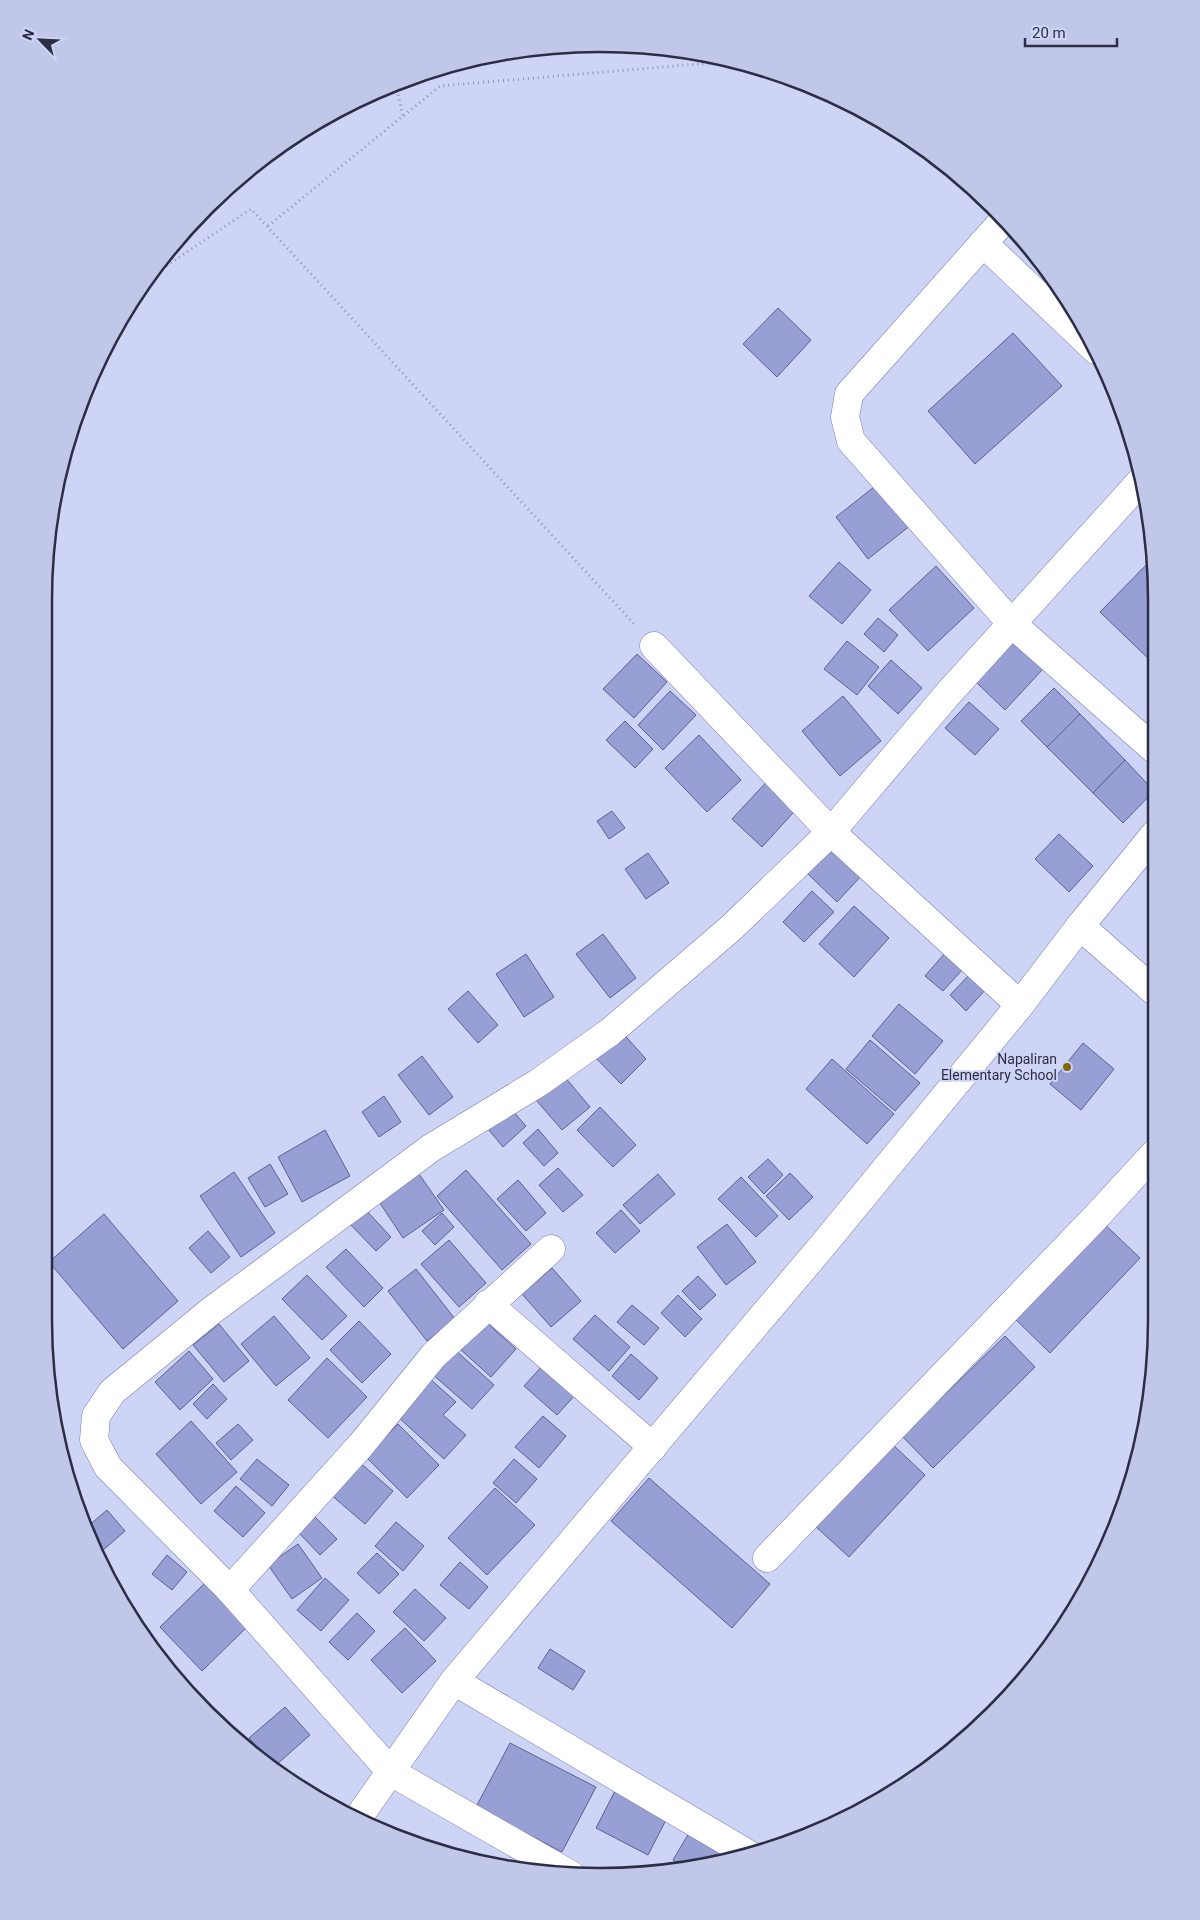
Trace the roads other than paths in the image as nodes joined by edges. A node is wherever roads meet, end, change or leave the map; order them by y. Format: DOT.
graph roads {
  1 [pos="999,225"];
  2 [pos="982,243"];
  3 [pos="1078,333"];
  4 [pos="1136,487"];
  5 [pos="1011,623"];
  6 [pos="654,646"];
  7 [pos="1148,744"];
  8 [pos="831,832"];
  9 [pos="1148,842"];
  10 [pos="1080,926"];
  11 [pos="1148,986"];
  12 [pos="1020,1005"];
  13 [pos="1148,1159"];
  14 [pos="551,1249"];
  15 [pos="488,1304"];
  16 [pos="653,1447"];
  17 [pos="767,1558"];
  18 [pos="230,1590"];
  19 [pos="454,1681"];
  20 [pos="391,1772"];
  21 [pos="362,1813"];
  22 [pos="740,1849"];
  23 [pos="553,1865"];
  1 -- 2 [label="street"];
  2 -- 3 [label="street"];
  2 -- 5 [label="street"];
  4 -- 5 [label="street"];
  5 -- 7 [label="street"];
  5 -- 8 [label="street"];
  6 -- 8 [label="street"];
  8 -- 12 [label="street"];
  8 -- 18 [label="street"];
  9 -- 10 [label="street"];
  10 -- 11 [label="street"];
  10 -- 12 [label="street"];
  12 -- 16 [label="street"];
  13 -- 17 [label="street"];
  14 -- 15 [label="street"];
  15 -- 16 [label="street"];
  15 -- 18 [label="street"];
  16 -- 19 [label="street"];
  18 -- 20 [label="street"];
  19 -- 20 [label="street"];
  19 -- 22 [label="street"];
  20 -- 21 [label="street"];
  20 -- 23 [label="street"];
}
